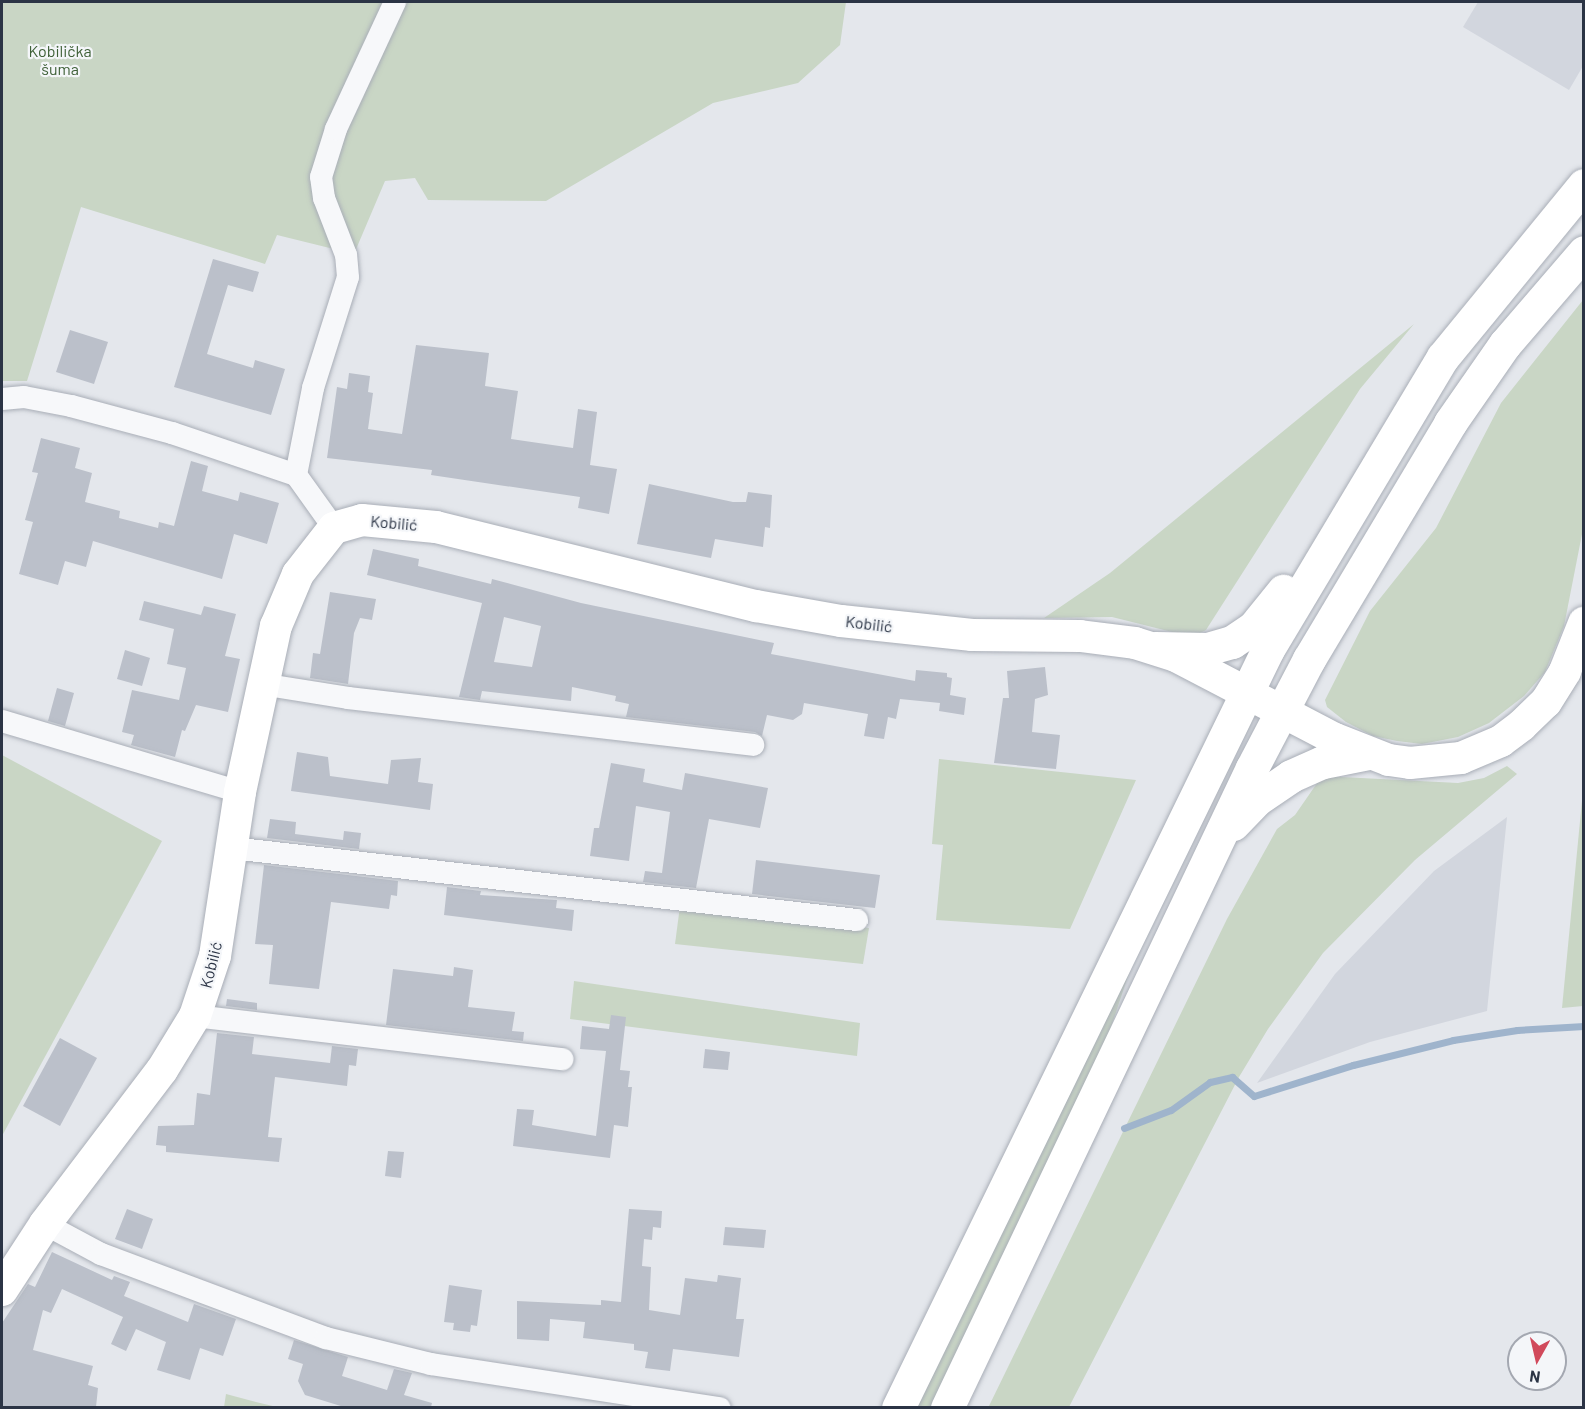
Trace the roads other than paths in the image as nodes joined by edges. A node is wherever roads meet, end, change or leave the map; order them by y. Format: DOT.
graph roads {
  1 [pos="395,2"];
  2 [pos="1584,185"];
  3 [pos="1584,252"];
  4 [pos="2,399"];
  5 [pos="1395,434"];
  6 [pos="296,475"];
  7 [pos="334,528"];
  8 [pos="1584,623"];
  9 [pos="1155,648"];
  10 [pos="261,684"];
  11 [pos="1246,692"];
  12 [pos="1282,711"];
  13 [pos="2,721"];
  14 [pos="753,745"];
  15 [pos="1368,753"];
  16 [pos="240,792"];
  17 [pos="1222,836"];
  18 [pos="232,848"];
  19 [pos="857,920"];
  20 [pos="195,1016"];
  21 [pos="562,1059"];
  22 [pos="45,1224"];
  23 [pos="2,1290"];
  24 [pos="720,1407"];
  25 [pos="898,1407"];
  26 [pos="947,1407"];
  1 -- 6 [label="street"];
  2 -- 5 [label="main road"];
  3 -- 12 [label="main road"];
  4 -- 6 [label="street"];
  5 -- 9 [label="main road"];
  5 -- 11 [label="main road"];
  6 -- 7 [label="street"];
  7 -- 9 [label="main road, Kobilić"];
  7 -- 10 [label="main road, Kobilić"];
  8 -- 15 [label="main road, Kobilić"];
  9 -- 11 [label="main road, Kobilić"];
  10 -- 14 [label="street"];
  10 -- 16 [label="main road, Kobilić"];
  11 -- 12 [label="main road, Kobilić"];
  11 -- 25 [label="main road"];
  12 -- 15 [label="main road, Kobilić"];
  12 -- 17 [label="main road"];
  13 -- 16 [label="street"];
  15 -- 17 [label="main road"];
  16 -- 18 [label="main road, Kobilić"];
  17 -- 26 [label="main road"];
  18 -- 19 [label="street"];
  18 -- 20 [label="main road, Kobilić"];
  20 -- 21 [label="street"];
  20 -- 22 [label="main road, Kobilić"];
  22 -- 23 [label="main road, Kobilić"];
  22 -- 24 [label="street"];
}
